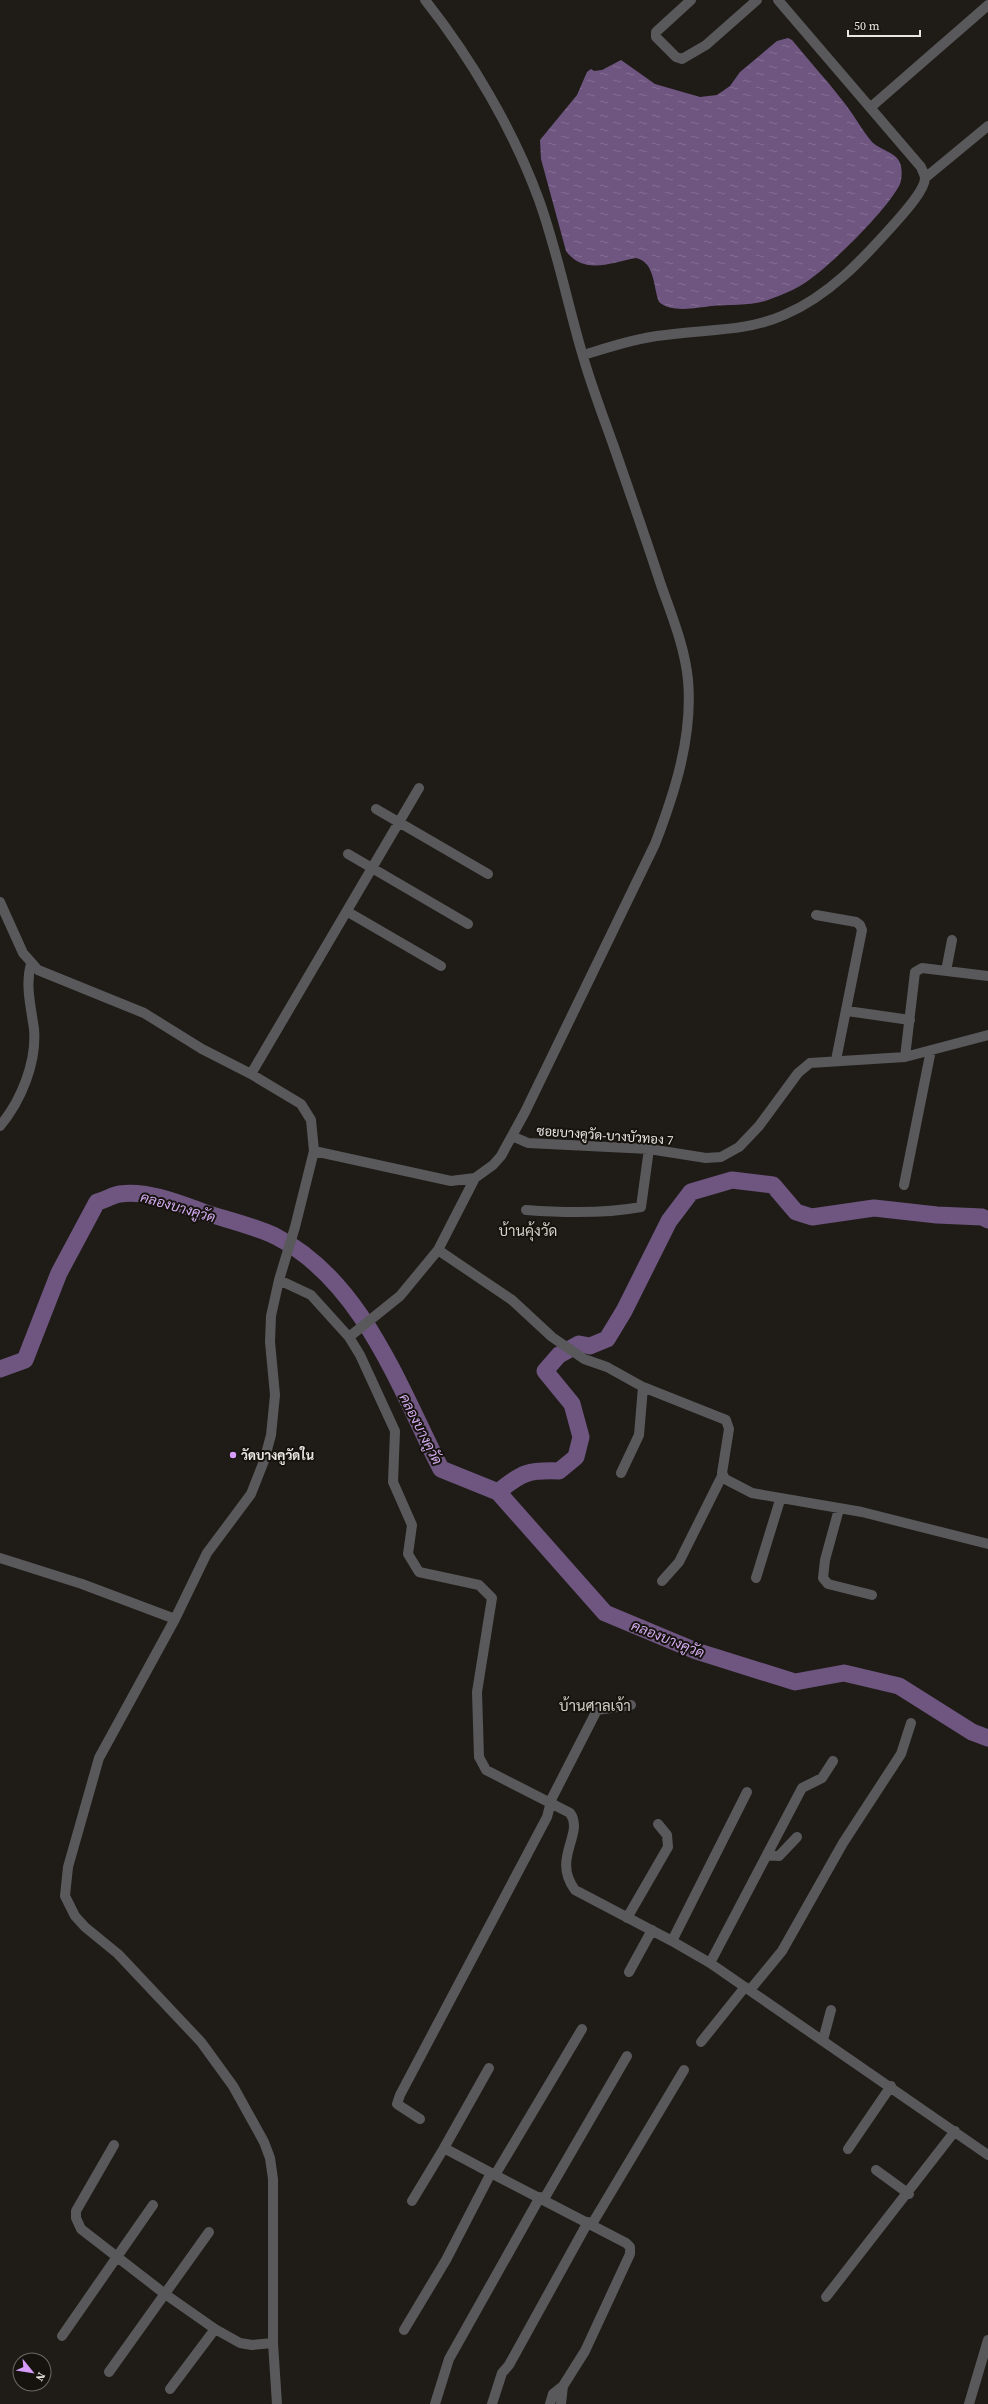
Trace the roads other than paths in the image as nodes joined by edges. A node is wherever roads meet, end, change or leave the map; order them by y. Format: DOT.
graph roads {
  1 [pos="425,0"];
  2 [pos="692,0"];
  3 [pos="756,0"];
  4 [pos="778,0"];
  5 [pos="988,4"];
  6 [pos="871,108"];
  7 [pos="988,126"];
  8 [pos="925,178"];
  9 [pos="583,355"];
  10 [pos="419,788"];
  11 [pos="376,809"];
  12 [pos="399,823"];
  13 [pos="348,854"];
  14 [pos="373,868"];
  15 [pos="488,874"];
  16 [pos="0,902"];
  17 [pos="348,912"];
  18 [pos="816,914"];
  19 [pos="468,924"];
  20 [pos="952,940"];
  21 [pos="31,964"];
  22 [pos="441,966"];
  23 [pos="946,971"];
  24 [pos="988,976"];
  25 [pos="847,1010"];
  26 [pos="910,1020"];
  27 [pos="988,1035"];
  28 [pos="930,1050"];
  29 [pos="905,1057"];
  30 [pos="836,1060"];
  31 [pos="251,1074"];
  32 [pos="0,1126"];
  33 [pos="512,1136"];
  34 [pos="649,1149"];
  35 [pos="314,1151"];
  36 [pos="475,1178"];
  37 [pos="904,1185"];
  38 [pos="526,1210"];
  39 [pos="438,1250"];
  40 [pos="279,1280"];
  41 [pos="352,1335"];
  42 [pos="643,1387"];
  43 [pos="621,1473"];
  44 [pos="722,1476"];
  45 [pos="780,1500"];
  46 [pos="839,1509"];
  47 [pos="988,1544"];
  48 [pos="0,1558"];
  49 [pos="756,1578"];
  50 [pos="662,1581"];
  51 [pos="872,1595"];
  52 [pos="175,1619"];
  53 [pos="631,1705"];
  54 [pos="911,1723"];
  55 [pos="833,1761"];
  56 [pos="747,1792"];
  57 [pos="552,1804"];
  58 [pos="658,1824"];
  59 [pos="797,1837"];
  60 [pos="766,1855"];
  61 [pos="627,1918"];
  62 [pos="652,1930"];
  63 [pos="672,1940"];
  64 [pos="710,1963"];
  65 [pos="629,1972"];
  66 [pos="747,1989"];
  67 [pos="831,2010"];
  68 [pos="582,2029"];
  69 [pos="823,2040"];
  70 [pos="701,2042"];
  71 [pos="627,2056"];
  72 [pos="489,2068"];
  73 [pos="684,2070"];
  74 [pos="890,2086"];
  75 [pos="420,2119"];
  76 [pos="955,2131"];
  77 [pos="114,2145"];
  78 [pos="444,2148"];
  79 [pos="848,2149"];
  80 [pos="988,2155"];
  81 [pos="876,2170"];
  82 [pos="493,2174"];
  83 [pos="909,2194"];
  84 [pos="542,2198"];
  85 [pos="412,2201"];
  86 [pos="153,2205"];
  87 [pos="590,2223"];
  88 [pos="209,2232"];
  89 [pos="116,2257"];
  90 [pos="165,2294"];
  91 [pos="826,2297"];
  92 [pos="215,2329"];
  93 [pos="404,2330"];
  94 [pos="62,2336"];
  95 [pos="988,2340"];
  96 [pos="273,2343"];
  97 [pos="109,2372"];
  98 [pos="563,2386"];
  99 [pos="170,2389"];
  100 [pos="277,2404"];
  101 [pos="435,2404"];
  102 [pos="492,2404"];
  103 [pos="550,2404"];
  104 [pos="561,2404"];
  105 [pos="968,2404"];
  1 -- 9 [label="street"];
  2 -- 3 [label="street"];
  4 -- 6 [label="street"];
  5 -- 6 [label="street"];
  6 -- 8 [label="street"];
  7 -- 8 [label="street"];
  8 -- 9 [label="street"];
  9 -- 33 [label="street"];
  10 -- 12 [label="street"];
  11 -- 12 [label="street"];
  12 -- 14 [label="street"];
  12 -- 15 [label="street"];
  13 -- 14 [label="street"];
  14 -- 17 [label="street"];
  14 -- 19 [label="street"];
  16 -- 21 [label="street"];
  17 -- 22 [label="street"];
  17 -- 31 [label="street"];
  18 -- 25 [label="street"];
  20 -- 23 [label="street"];
  21 -- 31 [label="street"];
  21 -- 32 [label="street"];
  23 -- 24 [label="street"];
  23 -- 26 [label="street"];
  25 -- 26 [label="street"];
  25 -- 30 [label="street"];
  26 -- 29 [label="street"];
  27 -- 28 [label="street, ซอยบางคูวัด-บางบัวทอง 7"];
  28 -- 29 [label="street, ซอยบางคูวัด-บางบัวทอง 7"];
  28 -- 37 [label="street"];
  29 -- 30 [label="street, ซอยบางคูวัด-บางบัวทอง 7"];
  30 -- 34 [label="street, ซอยบางคูวัด-บางบัวทอง 7"];
  31 -- 35 [label="street"];
  33 -- 34 [label="street, ซอยบางคูวัด-บางบัวทอง 7"];
  33 -- 36 [label="street"];
  34 -- 38 [label="street"];
  35 -- 36 [label="street"];
  35 -- 40 [label="street"];
  36 -- 39 [label="street"];
  39 -- 41 [label="street"];
  39 -- 42 [label="street"];
  40 -- 41 [label="street"];
  40 -- 52 [label="street"];
  41 -- 57 [label="street"];
  42 -- 43 [label="street"];
  42 -- 44 [label="street"];
  44 -- 45 [label="street"];
  44 -- 50 [label="street"];
  45 -- 46 [label="street"];
  45 -- 49 [label="street"];
  46 -- 47 [label="street"];
  46 -- 51 [label="street"];
  48 -- 52 [label="street"];
  52 -- 96 [label="street"];
  53 -- 57 [label="street"];
  54 -- 66 [label="street"];
  55 -- 60 [label="street"];
  56 -- 63 [label="street"];
  57 -- 61 [label="street"];
  57 -- 75 [label="street"];
  58 -- 61 [label="street"];
  59 -- 60 [label="street"];
  60 -- 64 [label="street"];
  61 -- 62 [label="street"];
  62 -- 63 [label="street"];
  62 -- 65 [label="street"];
  63 -- 64 [label="street"];
  64 -- 66 [label="street"];
  66 -- 69 [label="street"];
  66 -- 70 [label="street"];
  67 -- 69 [label="street"];
  68 -- 82 [label="street"];
  69 -- 74 [label="street"];
  71 -- 84 [label="street"];
  72 -- 78 [label="street"];
  73 -- 87 [label="street"];
  74 -- 76 [label="street"];
  74 -- 79 [label="street"];
  76 -- 80 [label="street"];
  76 -- 83 [label="street"];
  77 -- 89 [label="street"];
  78 -- 82 [label="street"];
  78 -- 85 [label="street"];
  81 -- 83 [label="street"];
  82 -- 84 [label="street"];
  82 -- 93 [label="street"];
  83 -- 91 [label="street"];
  84 -- 87 [label="street"];
  84 -- 101 [label="street"];
  86 -- 89 [label="street"];
  87 -- 98 [label="street"];
  87 -- 102 [label="street"];
  88 -- 90 [label="street"];
  89 -- 90 [label="street"];
  89 -- 94 [label="street"];
  90 -- 92 [label="street"];
  90 -- 97 [label="street"];
  92 -- 96 [label="street"];
  92 -- 99 [label="street"];
  95 -- 105 [label="street"];
  96 -- 100 [label="street"];
  98 -- 103 [label="street"];
  98 -- 104 [label="street"];
}
